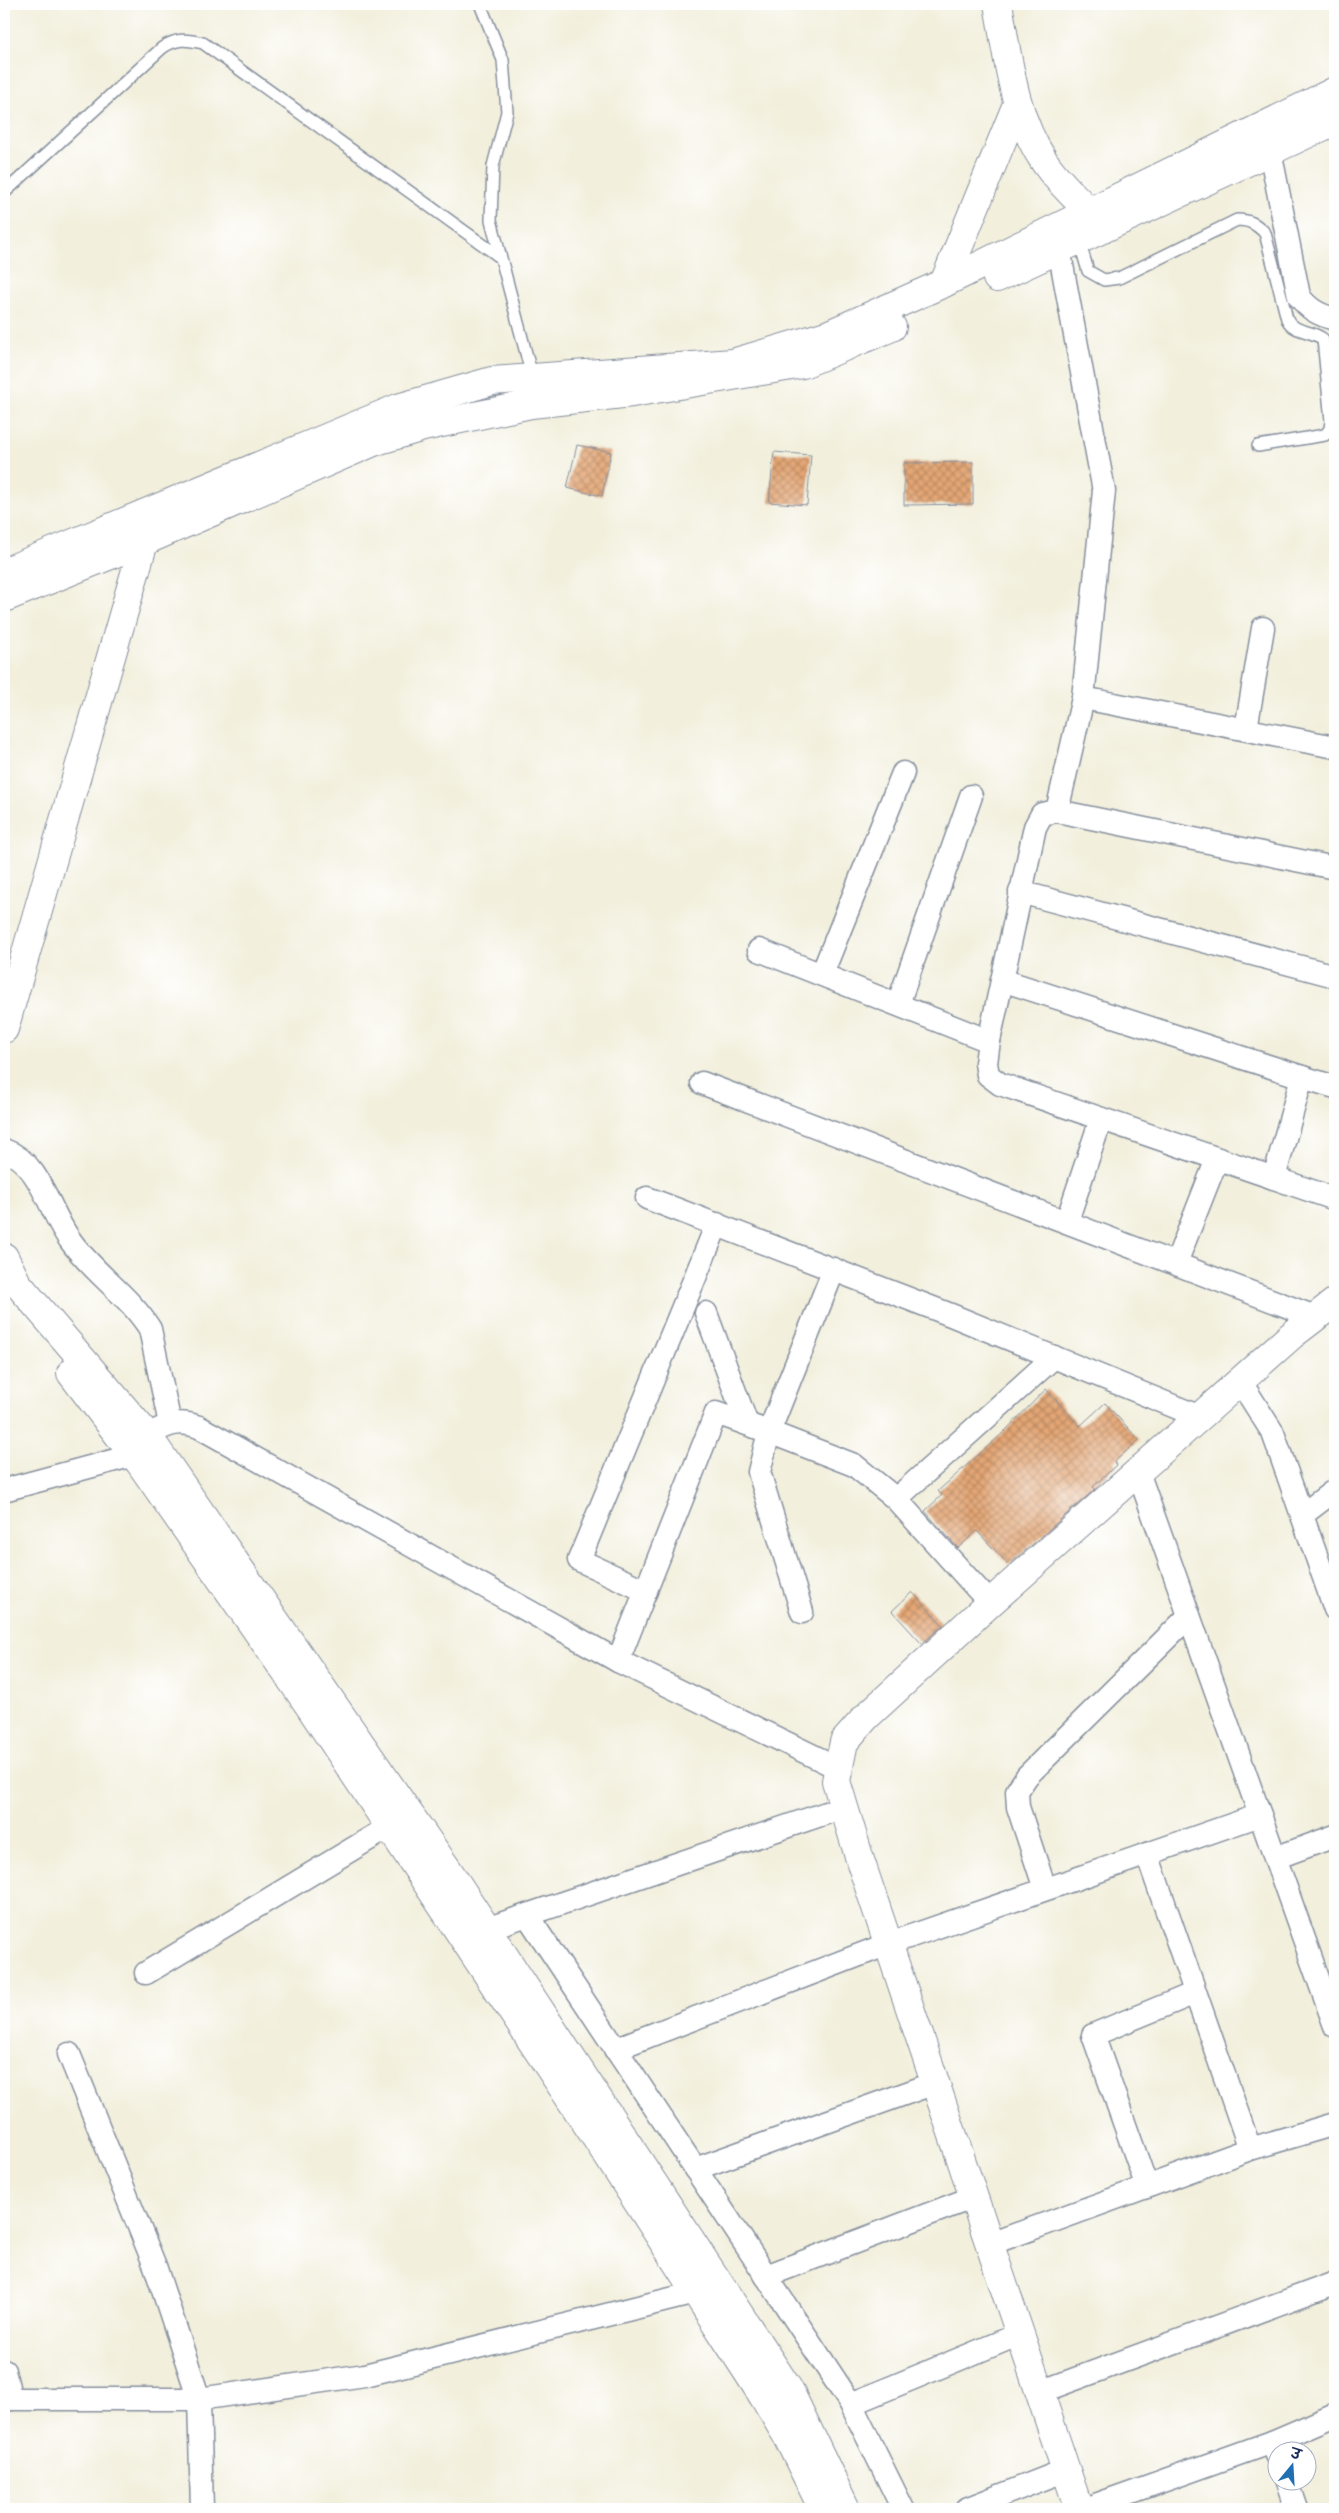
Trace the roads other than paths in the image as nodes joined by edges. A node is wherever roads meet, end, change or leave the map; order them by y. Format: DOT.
graph roads {
  1 [pos="480,4"];
  2 [pos="998,4"];
  3 [pos="1335,91"];
  4 [pos="1017,104"];
  5 [pos="1335,120"];
  6 [pos="1270,151"];
  7 [pos="4,193"];
  8 [pos="1090,212"];
  9 [pos="1069,244"];
  10 [pos="500,257"];
  11 [pos="944,283"];
  12 [pos="1335,319"];
  13 [pos="532,376"];
  14 [pos="1258,446"];
  15 [pos="152,511"];
  16 [pos="145,541"];
  17 [pos="4,572"];
  18 [pos="4,598"];
  19 [pos="1263,628"];
  20 [pos="1083,698"];
  21 [pos="1246,729"];
  22 [pos="1335,747"];
  23 [pos="902,773"];
  24 [pos="971,796"];
  25 [pos="1057,810"];
  26 [pos="1335,868"];
  27 [pos="1020,892"];
  28 [pos="758,950"];
  29 [pos="822,974"];
  30 [pos="1335,976"];
  31 [pos="1002,980"];
  32 [pos="898,1004"];
  33 [pos="4,1029"];
  34 [pos="989,1041"];
  35 [pos="1302,1077"];
  36 [pos="702,1083"];
  37 [pos="1335,1087"];
  38 [pos="1102,1119"];
  39 [pos="4,1150"];
  40 [pos="1217,1159"];
  41 [pos="1274,1178"];
  42 [pos="647,1198"];
  43 [pos="1335,1199"];
  44 [pos="1067,1221"];
  45 [pos="717,1224"];
  46 [pos="4,1257"];
  47 [pos="1176,1263"];
  48 [pos="834,1269"];
  49 [pos="4,1290"];
  50 [pos="1325,1310"];
  51 [pos="706,1313"];
  52 [pos="1054,1357"];
  53 [pos="1240,1381"];
  54 [pos="1200,1417"];
  55 [pos="747,1424"];
  56 [pos="769,1432"];
  57 [pos="150,1438"];
  58 [pos="1138,1472"];
  59 [pos="4,1490"];
  60 [pos="1335,1490"];
  61 [pos="896,1499"];
  62 [pos="1302,1515"];
  63 [pos="646,1591"];
  64 [pos="990,1603"];
  65 [pos="1335,1609"];
  66 [pos="802,1612"];
  67 [pos="1189,1616"];
  68 [pos="618,1661"];
  69 [pos="838,1768"];
  70 [pos="844,1807"];
  71 [pos="1260,1815"];
  72 [pos="389,1827"];
  73 [pos="1335,1836"];
  74 [pos="1147,1854"];
  75 [pos="1275,1858"];
  76 [pos="1045,1889"];
  77 [pos="527,1915"];
  78 [pos="486,1929"];
  79 [pos="888,1944"];
  80 [pos="146,1973"];
  81 [pos="1196,1993"];
  82 [pos="1335,2026"];
  83 [pos="615,2049"];
  84 [pos="69,2054"];
  85 [pos="935,2083"];
  86 [pos="1335,2124"];
  87 [pos="1250,2149"];
  88 [pos="695,2169"];
  89 [pos="1147,2187"];
  90 [pos="974,2197"];
  91 [pos="990,2244"];
  92 [pos="766,2276"];
  93 [pos="1335,2284"];
  94 [pos="707,2288"];
  95 [pos="1020,2334"];
  96 [pos="4,2371"];
  97 [pos="1040,2392"];
  98 [pos="7,2399"];
  99 [pos="199,2400"];
  100 [pos="851,2404"];
  101 [pos="1335,2415"];
  102 [pos="1289,2440"];
  103 [pos="1266,2451"];
  104 [pos="1066,2470"];
  105 [pos="1289,2490"];
  106 [pos="202,2509"];
  107 [pos="823,2509"];
  108 [pos="846,2509"];
  109 [pos="903,2509"];
  110 [pos="966,2509"];
  111 [pos="1080,2509"];
  112 [pos="1084,2509"];
  113 [pos="1296,2509"];
  1 -- 10 [label="lane"];
  2 -- 4 [label="main road"];
  3 -- 8 [label="main road"];
  4 -- 8 [label="main road"];
  4 -- 11 [label="main road"];
  5 -- 6 [label="main road"];
  6 -- 9 [label="main road"];
  6 -- 12 [label="street"];
  7 -- 10 [label="lane"];
  8 -- 11 [label="main road"];
  9 -- 14 [label="lane"];
  9 -- 16 [label="main road"];
  9 -- 20 [label="street"];
  10 -- 13 [label="lane"];
  11 -- 13 [label="main road"];
  13 -- 15 [label="main road"];
  15 -- 16 [label="main road"];
  15 -- 17 [label="main road"];
  16 -- 18 [label="main road"];
  16 -- 33 [label="main road"];
  19 -- 21 [label="street"];
  20 -- 21 [label="street"];
  20 -- 25 [label="street"];
  21 -- 22 [label="street"];
  23 -- 29 [label="street"];
  24 -- 32 [label="street"];
  25 -- 26 [label="street"];
  25 -- 27 [label="street"];
  27 -- 30 [label="street"];
  27 -- 31 [label="street"];
  28 -- 29 [label="street"];
  29 -- 32 [label="street"];
  31 -- 34 [label="street"];
  31 -- 35 [label="street"];
  32 -- 34 [label="street"];
  34 -- 38 [label="street"];
  35 -- 37 [label="street"];
  35 -- 41 [label="street"];
  36 -- 44 [label="street"];
  38 -- 40 [label="street"];
  38 -- 44 [label="street"];
  39 -- 57 [label="street"];
  40 -- 41 [label="street"];
  40 -- 47 [label="street"];
  41 -- 43 [label="street"];
  42 -- 45 [label="street"];
  44 -- 47 [label="street"];
  45 -- 48 [label="street"];
  45 -- 63 [label="street"];
  46 -- 57 [label="main road"];
  47 -- 50 [label="street"];
  48 -- 52 [label="street"];
  48 -- 56 [label="street"];
  49 -- 57 [label="main road"];
  50 -- 53 [label="main road"];
  51 -- 55 [label="street"];
  52 -- 54 [label="street"];
  52 -- 61 [label="street"];
  53 -- 54 [label="main road"];
  53 -- 62 [label="street"];
  54 -- 58 [label="main road"];
  55 -- 56 [label="street"];
  55 -- 63 [label="street"];
  56 -- 61 [label="street"];
  56 -- 66 [label="street"];
  57 -- 59 [label="street"];
  57 -- 68 [label="street"];
  57 -- 72 [label="main road"];
  57 -- 78 [label="main road"];
  58 -- 64 [label="main road"];
  58 -- 67 [label="street"];
  60 -- 62 [label="street"];
  61 -- 64 [label="street"];
  62 -- 65 [label="street"];
  63 -- 68 [label="street"];
  64 -- 69 [label="main road"];
  67 -- 71 [label="street"];
  67 -- 76 [label="street"];
  68 -- 69 [label="street"];
  69 -- 70 [label="main road"];
  70 -- 77 [label="street"];
  70 -- 79 [label="main road"];
  71 -- 74 [label="street"];
  71 -- 75 [label="street"];
  72 -- 80 [label="street"];
  72 -- 94 [label="main road"];
  73 -- 75 [label="street"];
  74 -- 76 [label="street"];
  74 -- 81 [label="street"];
  75 -- 82 [label="street"];
  76 -- 79 [label="street"];
  77 -- 78 [label="street"];
  77 -- 83 [label="street"];
  78 -- 94 [label="main road"];
  79 -- 83 [label="street"];
  79 -- 85 [label="main road"];
  81 -- 87 [label="street"];
  81 -- 89 [label="street"];
  83 -- 88 [label="street"];
  84 -- 99 [label="street"];
  85 -- 88 [label="street"];
  85 -- 90 [label="main road"];
  86 -- 87 [label="street"];
  87 -- 89 [label="street"];
  88 -- 92 [label="street"];
  89 -- 91 [label="street"];
  90 -- 91 [label="main road"];
  90 -- 92 [label="street"];
  91 -- 95 [label="main road"];
  92 -- 100 [label="street"];
  93 -- 97 [label="street"];
  94 -- 99 [label="street"];
  94 -- 107 [label="main road"];
  94 -- 108 [label="main road"];
  95 -- 97 [label="main road"];
  95 -- 100 [label="street"];
  96 -- 98 [label="street"];
  97 -- 104 [label="main road"];
  98 -- 99 [label="street"];
  99 -- 106 [label="street"];
  100 -- 109 [label="street"];
  101 -- 102 [label="street"];
  103 -- 112 [label="street"];
  104 -- 110 [label="street"];
  104 -- 111 [label="main road"];
  105 -- 113 [label="street"];
}
